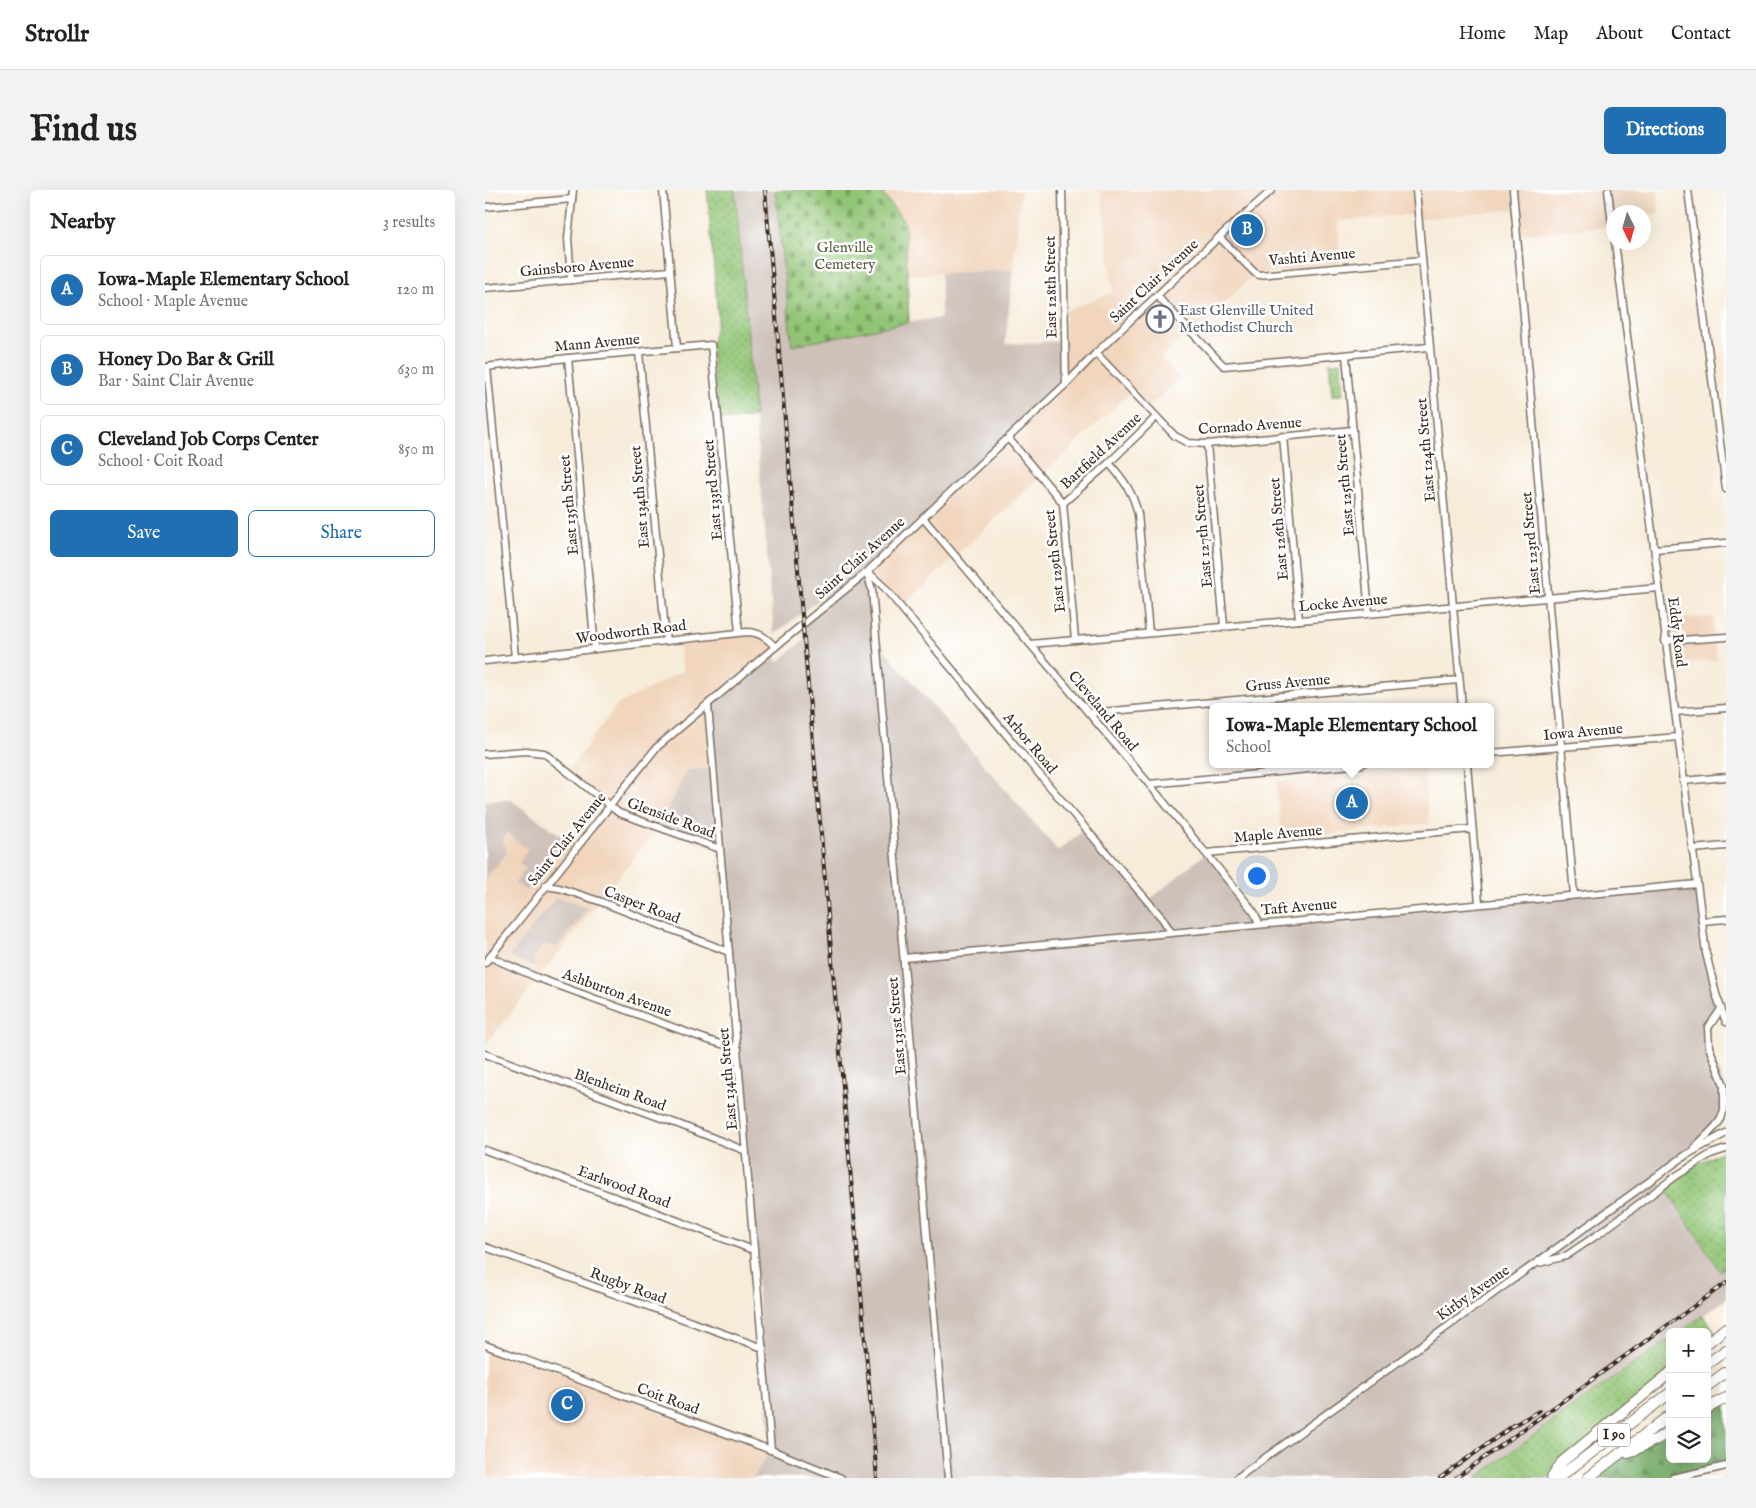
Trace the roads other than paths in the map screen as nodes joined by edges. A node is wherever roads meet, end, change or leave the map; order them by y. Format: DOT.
graph roads {
  1 [pos="573,190"];
  2 [pos="663,190"];
  3 [pos="1062,190"];
  4 [pos="1272,190"];
  5 [pos="1416,190"];
  6 [pos="1513,190"];
  7 [pos="1608,190"];
  8 [pos="1687,190"];
  9 [pos="572,199"];
  10 [pos="1610,205"];
  11 [pos="485,207"];
  12 [pos="1219,237"];
  13 [pos="1616,250"];
  14 [pos="1422,260"];
  15 [pos="670,271"];
  16 [pos="571,280"];
  17 [pos="485,288"];
  18 [pos="1157,296"];
  19 [pos="711,346"];
  20 [pos="1429,347"];
  21 [pos="677,348"];
  22 [pos="639,352"];
  23 [pos="1096,353"];
  24 [pos="1346,355"];
  25 [pos="568,358"];
  26 [pos="486,367"];
  27 [pos="1066,384"];
  28 [pos="1156,417"];
  29 [pos="1353,430"];
  30 [pos="1283,436"];
  31 [pos="1008,438"];
  32 [pos="1207,444"];
  33 [pos="1109,463"];
  34 [pos="1726,489"];
  35 [pos="1063,503"];
  36 [pos="923,518"];
  37 [pos="1726,543"];
  38 [pos="1655,549"];
  39 [pos="867,572"];
  40 [pos="1659,588"];
  41 [pos="1548,598"];
  42 [pos="1453,605"];
  43 [pos="1369,613"];
  44 [pos="1299,620"];
  45 [pos="1224,626"];
  46 [pos="739,632"];
  47 [pos="1149,633"];
  48 [pos="1726,637"];
  49 [pos="1075,640"];
  50 [pos="666,641"];
  51 [pos="1665,641"];
  52 [pos="1030,644"];
  53 [pos="775,647"];
  54 [pos="595,649"];
  55 [pos="515,658"];
  56 [pos="485,661"];
  57 [pos="1459,680"];
  58 [pos="1462,703"];
  59 [pos="707,706"];
  60 [pos="1726,708"];
  61 [pos="1675,712"];
  62 [pos="1089,713"];
  63 [pos="1677,737"];
  64 [pos="1561,746"];
  65 [pos="1494,753"];
  66 [pos="485,754"];
  67 [pos="1320,768"];
  68 [pos="1467,768"];
  69 [pos="1726,777"];
  70 [pos="1683,781"];
  71 [pos="1149,784"];
  72 [pos="610,806"];
  73 [pos="1472,829"];
  74 [pos="1726,846"];
  75 [pos="720,849"];
  76 [pos="1693,849"];
  77 [pos="1206,853"];
  78 [pos="1697,884"];
  79 [pos="545,886"];
  80 [pos="1574,894"];
  81 [pos="1479,903"];
  82 [pos="1726,919"];
  83 [pos="1702,921"];
  84 [pos="1259,923"];
  85 [pos="1171,932"];
  86 [pos="729,952"];
  87 [pos="490,957"];
  88 [pos="904,958"];
  89 [pos="485,963"];
  90 [pos="1721,1009"];
  91 [pos="1726,1020"];
  92 [pos="738,1049"];
  93 [pos="485,1054"];
  94 [pos="1726,1133"];
  95 [pos="485,1150"];
  96 [pos="1726,1150"];
  97 [pos="746,1151"];
  98 [pos="1687,1155"];
  99 [pos="485,1247"];
  100 [pos="753,1250"];
  101 [pos="1536,1264"];
  102 [pos="1726,1328"];
  103 [pos="1711,1340"];
  104 [pos="485,1345"];
  105 [pos="763,1348"];
  106 [pos="1726,1350"];
  107 [pos="1711,1361"];
  108 [pos="1726,1372"];
  109 [pos="1666,1376"];
  110 [pos="1711,1383"];
  111 [pos="1666,1396"];
  112 [pos="1726,1398"];
  113 [pos="1711,1406"];
  114 [pos="1666,1418"];
  115 [pos="1666,1434"];
  116 [pos="771,1450"];
  117 [pos="1609,1462"];
  118 [pos="1725,1468"];
  119 [pos="841,1478"];
  120 [pos="948,1478"];
  121 [pos="1237,1478"];
  122 [pos="1552,1478"];
  123 [pos="1558,1478"];
  124 [pos="1587,1478"];
  125 [pos="1673,1478"];
  1 -- 9 [label="street"];
  2 -- 15 [label="street"];
  3 -- 27 [label="street, East 128th Street"];
  4 -- 12 [label="street, Saint Clair Avenue"];
  5 -- 14 [label="street, East 124th Street"];
  6 -- 41 [label="street, East 123rd Street"];
  7 -- 10 [label="street"];
  8 -- 34 [label="street"];
  9 -- 11 [label="street"];
  9 -- 16 [label="street"];
  12 -- 14 [label="street, Vashti Avenue"];
  12 -- 18 [label="street, Saint Clair Avenue"];
  13 -- 38 [label="street, Eddy Road"];
  14 -- 20 [label="street, East 124th Street"];
  15 -- 16 [label="street, Gainsboro Avenue"];
  15 -- 21 [label="street"];
  16 -- 17 [label="street, Gainsboro Avenue"];
  18 -- 23 [label="street, Saint Clair Avenue"];
  18 -- 24 [label="street"];
  19 -- 21 [label="street, Mann Avenue"];
  19 -- 46 [label="street, East 133rd Street"];
  20 -- 24 [label="street"];
  20 -- 42 [label="street, East 124th Street"];
  21 -- 22 [label="street, Mann Avenue"];
  22 -- 25 [label="street, Mann Avenue"];
  22 -- 50 [label="street, East 134th Street"];
  23 -- 27 [label="street, Saint Clair Avenue"];
  23 -- 28 [label="street, Cornado Avenue"];
  24 -- 29 [label="street, East 125th Street"];
  25 -- 26 [label="street, Mann Avenue"];
  25 -- 54 [label="street, East 135th Street"];
  26 -- 55 [label="street"];
  27 -- 31 [label="street, Saint Clair Avenue"];
  28 -- 32 [label="street, Cornado Avenue"];
  28 -- 33 [label="street, Bartfield Avenue"];
  29 -- 30 [label="street, Cornado Avenue"];
  29 -- 43 [label="street, East 125th Street"];
  30 -- 32 [label="street, Cornado Avenue"];
  30 -- 44 [label="street, East 126th Street"];
  31 -- 35 [label="street, East 129th Street"];
  31 -- 36 [label="street, Saint Clair Avenue"];
  32 -- 45 [label="street, East 127th Street"];
  33 -- 35 [label="street, Bartfield Avenue"];
  33 -- 47 [label="street"];
  35 -- 49 [label="street, East 129th Street"];
  36 -- 39 [label="street, Saint Clair Avenue"];
  36 -- 52 [label="street, Cleveland Road"];
  37 -- 38 [label="street"];
  38 -- 40 [label="street, Eddy Road"];
  39 -- 53 [label="street, Saint Clair Avenue"];
  39 -- 85 [label="street, Arbor Road"];
  39 -- 88 [label="street, East 131st Street"];
  40 -- 41 [label="street, Locke Avenue"];
  40 -- 51 [label="street, Eddy Road"];
  41 -- 42 [label="street, Locke Avenue"];
  41 -- 64 [label="street, East 123rd Street"];
  42 -- 43 [label="street, Locke Avenue"];
  42 -- 57 [label="street, East 124th Street"];
  43 -- 44 [label="street, Locke Avenue"];
  44 -- 45 [label="street, Locke Avenue"];
  45 -- 47 [label="street, Locke Avenue"];
  46 -- 50 [label="street, Woodworth Road"];
  46 -- 53 [label="street, Woodworth Road"];
  47 -- 49 [label="street, Locke Avenue"];
  48 -- 51 [label="street"];
  49 -- 52 [label="street, Locke Avenue"];
  50 -- 54 [label="street, Woodworth Road"];
  51 -- 61 [label="street, Eddy Road"];
  52 -- 62 [label="street, Cleveland Road"];
  53 -- 59 [label="street, Saint Clair Avenue"];
  54 -- 55 [label="street, Woodworth Road"];
  55 -- 56 [label="street, Woodworth Road"];
  57 -- 58 [label="street, East 124th Street"];
  57 -- 62 [label="street, Gruss Avenue"];
  59 -- 72 [label="street, Saint Clair Avenue"];
  59 -- 75 [label="street, East 134th Street"];
  60 -- 61 [label="street"];
  61 -- 63 [label="street, Eddy Road"];
  62 -- 71 [label="street, Cleveland Road"];
  63 -- 64 [label="street, Iowa Avenue"];
  63 -- 70 [label="street, Eddy Road"];
  64 -- 65 [label="street, Iowa Avenue"];
  64 -- 80 [label="street, East 123rd Street"];
  66 -- 72 [label="street, Glenside Road"];
  67 -- 71 [label="street"];
  68 -- 73 [label="street"];
  69 -- 70 [label="street"];
  70 -- 76 [label="street, Eddy Road"];
  71 -- 77 [label="street, Cleveland Road"];
  72 -- 75 [label="street, Glenside Road"];
  72 -- 79 [label="street, Saint Clair Avenue"];
  73 -- 77 [label="street, Maple Avenue"];
  73 -- 81 [label="street"];
  74 -- 76 [label="street"];
  75 -- 86 [label="street, East 134th Street"];
  76 -- 78 [label="street, Eddy Road"];
  77 -- 84 [label="street, Cleveland Road"];
  78 -- 80 [label="street, Taft Avenue"];
  78 -- 83 [label="street, Eddy Road"];
  79 -- 86 [label="street, Casper Road"];
  79 -- 87 [label="street, Saint Clair Avenue"];
  80 -- 81 [label="street, Taft Avenue"];
  81 -- 84 [label="street, Taft Avenue"];
  82 -- 83 [label="street"];
  83 -- 90 [label="street, Eddy Road"];
  84 -- 85 [label="street, Taft Avenue"];
  85 -- 88 [label="street, Taft Avenue"];
  86 -- 92 [label="street, East 134th Street"];
  87 -- 89 [label="street, Saint Clair Avenue"];
  87 -- 92 [label="street, Ashburton Avenue"];
  88 -- 120 [label="street, East 131st Street"];
  90 -- 91 [label="street, Eddy Road"];
  90 -- 98 [label="street"];
  92 -- 97 [label="street, East 134th Street"];
  93 -- 97 [label="street, Blenheim Road"];
  94 -- 98 [label="street, Kirby Avenue"];
  95 -- 100 [label="street, Earlwood Road"];
  96 -- 101 [label="street"];
  97 -- 100 [label="street, East 134th Street"];
  98 -- 101 [label="street, Kirby Avenue"];
  99 -- 105 [label="street, Rugby Road"];
  100 -- 105 [label="street, East 134th Street"];
  101 -- 121 [label="street, Kirby Avenue"];
  102 -- 103 [label="highway"];
  104 -- 116 [label="street, Coit Road"];
  105 -- 116 [label="street, East 134th Street"];
  106 -- 107 [label="highway"];
  108 -- 110 [label="highway"];
  109 -- 122 [label="highway"];
  111 -- 123 [label="highway, I 90"];
  112 -- 113 [label="highway"];
  114 -- 117 [label="highway, I 90"];
  115 -- 117 [label="highway"];
  116 -- 119 [label="street, Coit Road"];
  117 -- 124 [label="highway, I 90"];
  118 -- 125 [label="street"];
}
